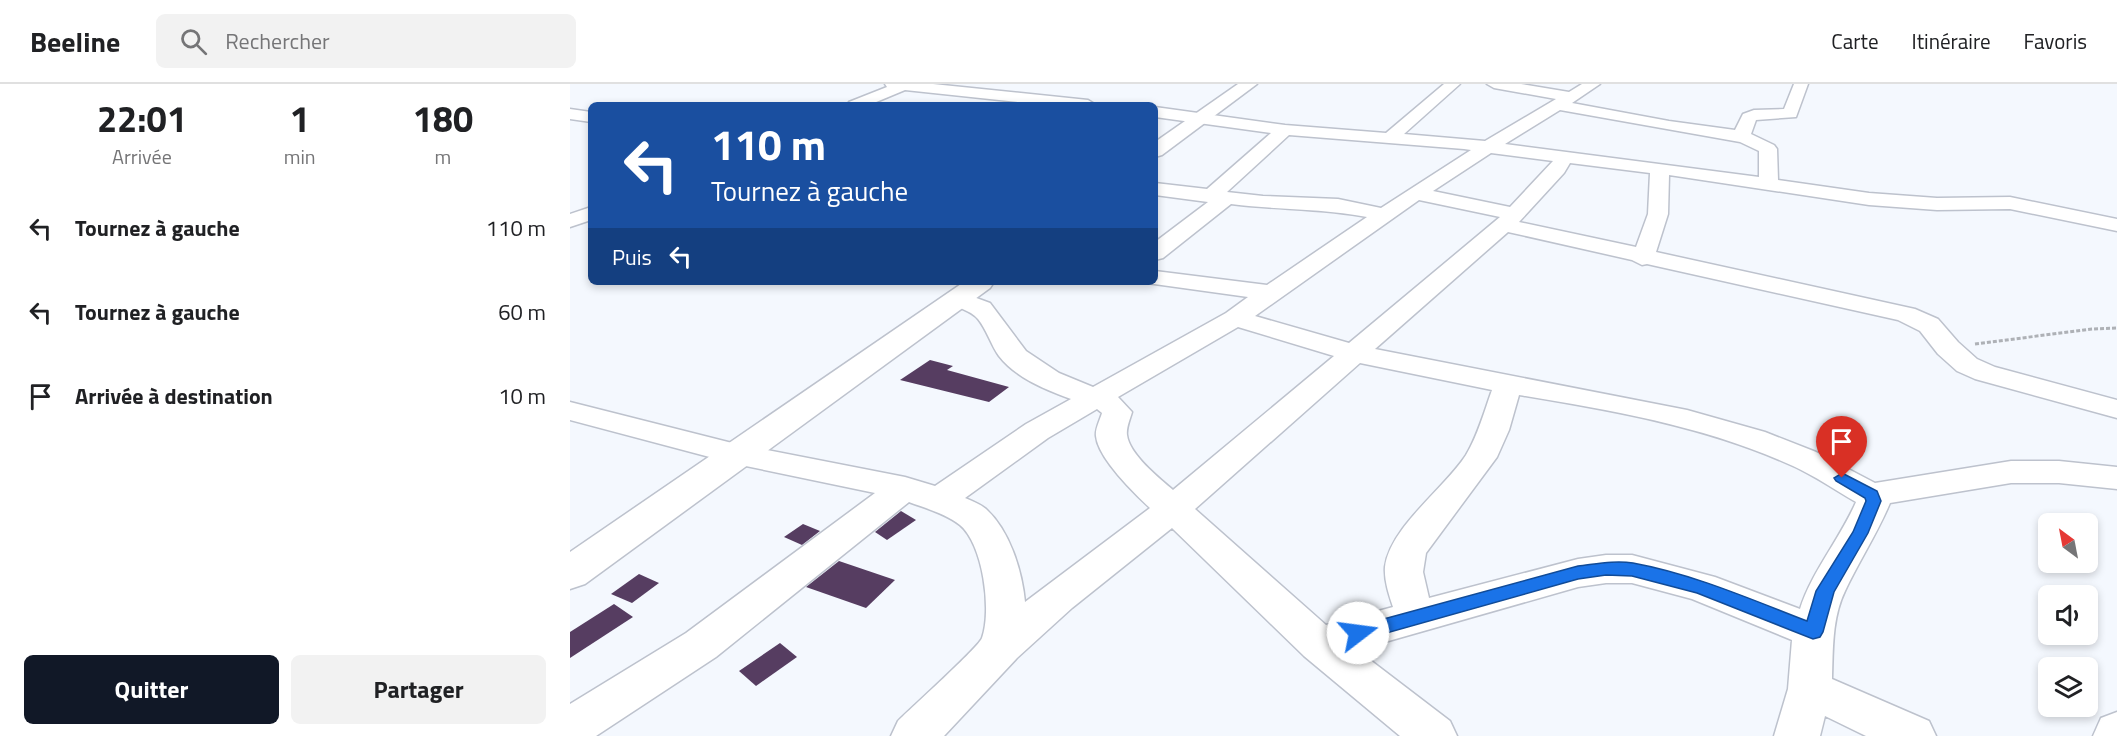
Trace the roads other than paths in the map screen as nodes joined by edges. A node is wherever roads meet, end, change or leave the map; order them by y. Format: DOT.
graph roads {
  1 [pos="901,84"];
  2 [pos="1248,84"];
  3 [pos="1453,84"];
  4 [pos="1494,84"];
  5 [pos="1593,84"];
  6 [pos="1801,84"];
  7 [pos="1565,101"];
  8 [pos="862,102"];
  9 [pos="1061,102"];
  10 [pos="1158,112"];
  11 [pos="570,114"];
  12 [pos="588,117"];
  13 [pos="1201,119"];
  14 [pos="1285,130"];
  15 [pos="1391,137"];
  16 [pos="1741,137"];
  17 [pos="1487,147"];
  18 [pos="1158,149"];
  19 [pos="1564,157"];
  20 [pos="1659,168"];
  21 [pos="1768,183"];
  22 [pos="1158,189"];
  23 [pos="1416,193"];
  24 [pos="1217,198"];
  25 [pos="1384,215"];
  26 [pos="1509,220"];
  27 [pos="2117,225"];
  28 [pos="1158,250"];
  29 [pos="1642,258"];
  30 [pos="1158,278"];
  31 [pos="972,287"];
  32 [pos="1271,293"];
  33 [pos="1235,318"];
  34 [pos="1354,353"];
  35 [pos="1508,384"];
  36 [pos="1097,398"];
  37 [pos="2117,409"];
  38 [pos="570,411"];
  39 [pos="736,454"];
  40 [pos="2117,478"];
  41 [pos="922,494"];
  42 [pos="1871,495"];
  43 [pos="1171,510"];
  44 [pos="570,573"];
  45 [pos="1417,618"];
  46 [pos="1813,632"];
  47 [pos="1318,644"];
  48 [pos="1002,646"];
  49 [pos="1810,689"];
  50 [pos="570,728"];
  51 [pos="1425,734"];
  52 [pos="914,736"];
  53 [pos="1797,736"];
  54 [pos="1913,736"];
  1 -- 8 [label="street"];
  1 -- 9 [label="street"];
  2 -- 13 [label="main road"];
  3 -- 15 [label="street"];
  4 -- 7 [label="street"];
  5 -- 7 [label="street"];
  6 -- 16 [label="street"];
  7 -- 16 [label="street"];
  7 -- 17 [label="street"];
  10 -- 13 [label="street"];
  11 -- 12 [label="street"];
  13 -- 14 [label="street"];
  13 -- 18 [label="main road"];
  14 -- 15 [label="street"];
  14 -- 24 [label="street"];
  15 -- 17 [label="street"];
  16 -- 21 [label="street"];
  17 -- 19 [label="street"];
  17 -- 23 [label="street"];
  19 -- 20 [label="street"];
  19 -- 26 [label="street"];
  20 -- 21 [label="street"];
  20 -- 29 [label="street"];
  21 -- 27 [label="street"];
  22 -- 24 [label="street"];
  23 -- 25 [label="street"];
  23 -- 26 [label="street"];
  24 -- 25 [label="street"];
  24 -- 28 [label="street"];
  25 -- 32 [label="street"];
  26 -- 29 [label="street"];
  26 -- 34 [label="street"];
  29 -- 37 [label="street"];
  30 -- 32 [label="street"];
  31 -- 36 [label="street"];
  31 -- 39 [label="main road"];
  32 -- 33 [label="street"];
  33 -- 34 [label="street"];
  33 -- 36 [label="street"];
  34 -- 35 [label="street"];
  34 -- 43 [label="street"];
  35 -- 42 [label="street"];
  35 -- 45 [label="street"];
  36 -- 41 [label="street"];
  36 -- 43 [label="street"];
  38 -- 39 [label="street"];
  39 -- 41 [label="street"];
  39 -- 44 [label="main road"];
  40 -- 42 [label="street"];
  41 -- 48 [label="street"];
  41 -- 50 [label="street"];
  42 -- 46 [label="street"];
  43 -- 47 [label="street"];
  43 -- 48 [label="street"];
  45 -- 46 [label="street"];
  45 -- 47 [label="street"];
  46 -- 49 [label="street"];
  47 -- 51 [label="street"];
  48 -- 52 [label="street"];
  49 -- 53 [label="street"];
  49 -- 54 [label="street"];
}
